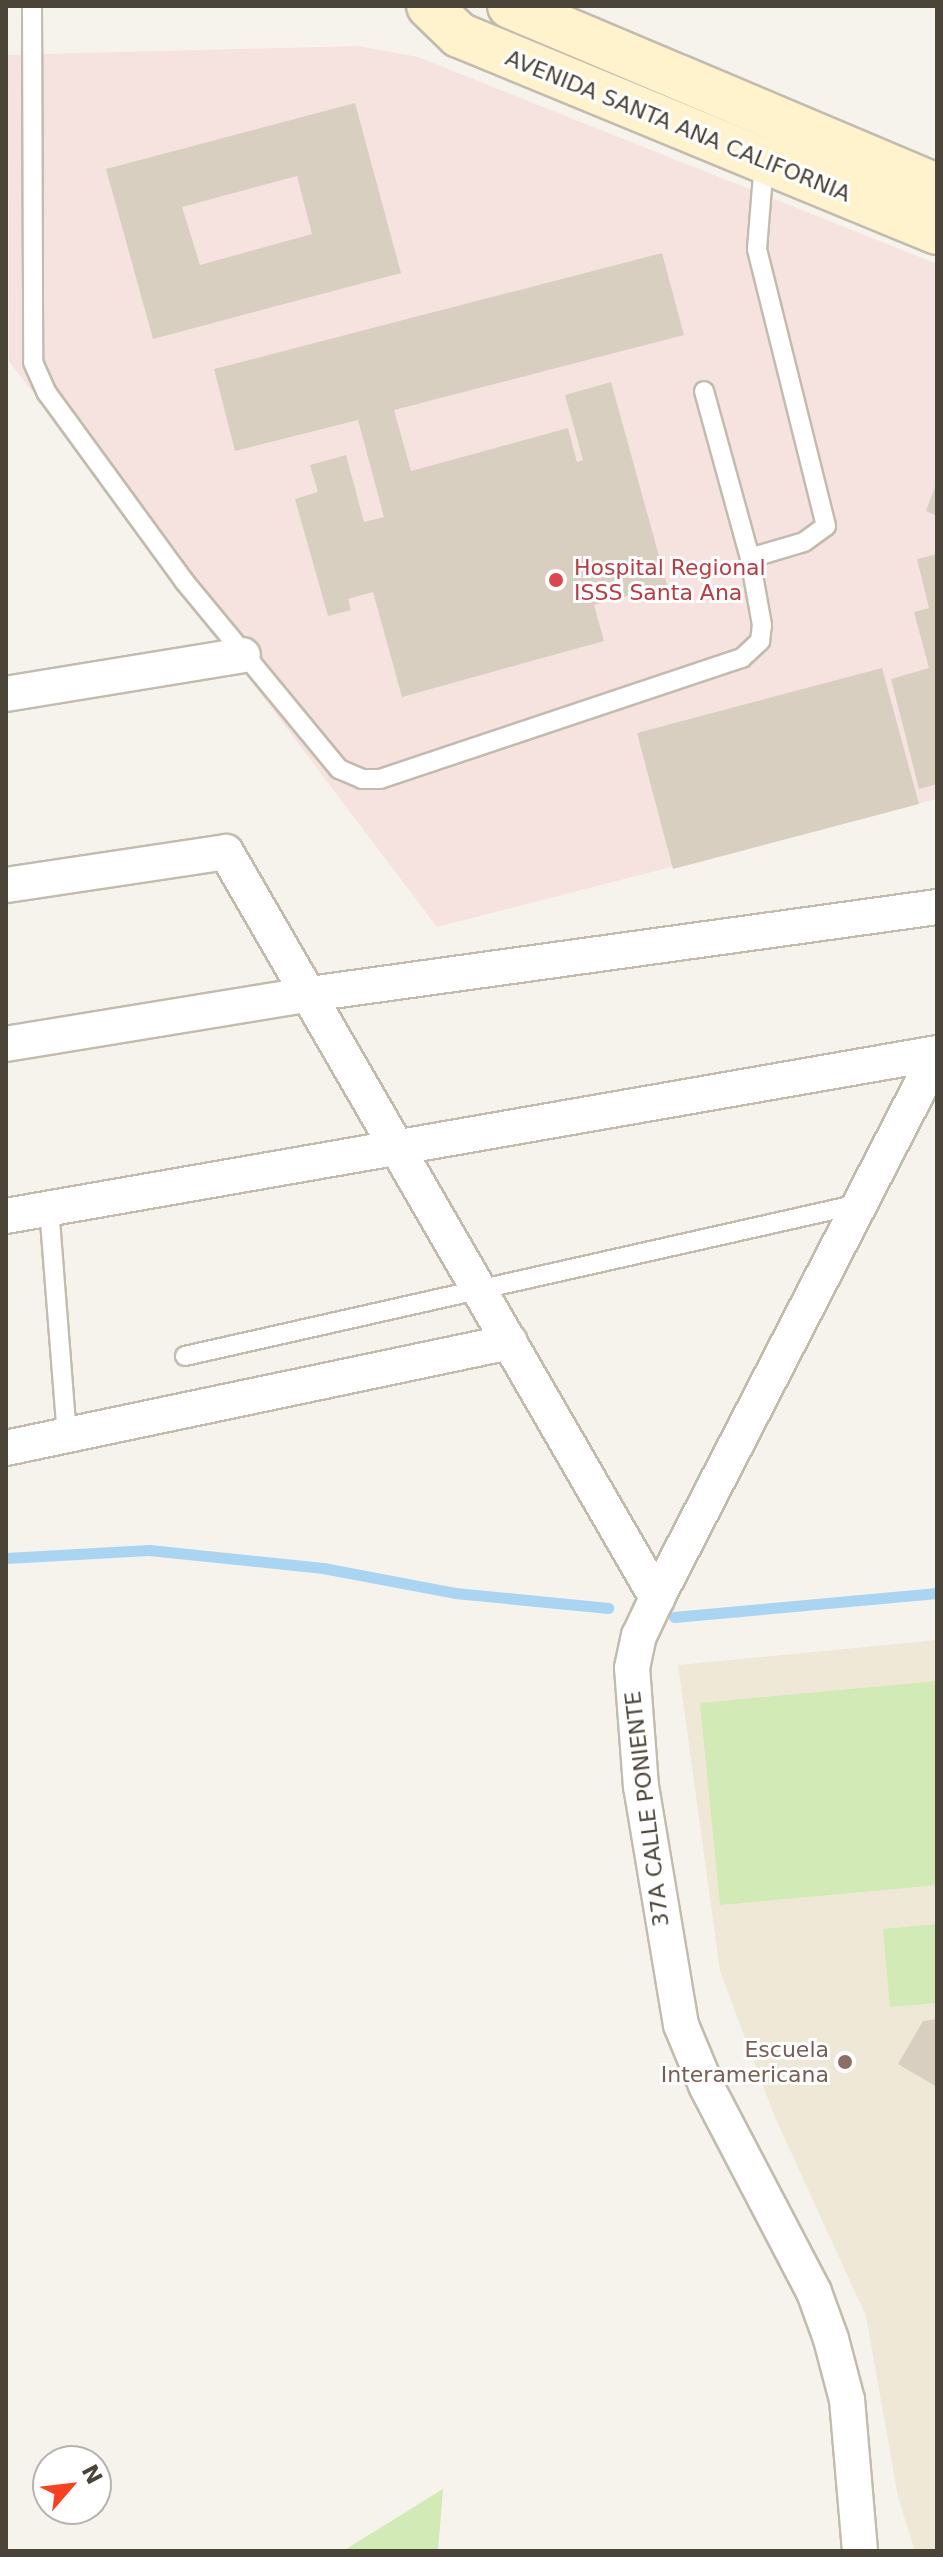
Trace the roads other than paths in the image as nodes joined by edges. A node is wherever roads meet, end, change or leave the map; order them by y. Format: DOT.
graph roads {
  1 [pos="32,6"];
  2 [pos="429,6"];
  3 [pos="510,6"];
  4 [pos="764,161"];
  5 [pos="937,186"];
  6 [pos="937,232"];
  7 [pos="704,391"];
  8 [pos="750,558"];
  9 [pos="243,655"];
  10 [pos="6,694"];
  11 [pos="6,885"];
  12 [pos="937,907"];
  13 [pos="310,994"];
  14 [pos="6,1044"];
  15 [pos="937,1053"];
  16 [pos="399,1148"];
  17 [pos="859,1204"];
  18 [pos="49,1208"];
  19 [pos="6,1216"];
  20 [pos="481,1292"];
  21 [pos="510,1342"];
  22 [pos="185,1356"];
  23 [pos="67,1435"];
  24 [pos="6,1448"];
  25 [pos="657,1598"];
  26 [pos="860,2551"];
  1 -- 9 [label="lane"];
  2 -- 4 [label="street, AVENIDA SANTA ANA CALIFORNIA"];
  3 -- 5 [label="street, AVENIDA SANTA ANA CALIFORNIA"];
  4 -- 6 [label="street, AVENIDA SANTA ANA CALIFORNIA"];
  4 -- 8 [label="lane"];
  7 -- 8 [label="lane"];
  8 -- 9 [label="lane"];
  9 -- 10 [label="street"];
  11 -- 13 [label="street"];
  12 -- 13 [label="street"];
  13 -- 14 [label="street"];
  13 -- 16 [label="street"];
  15 -- 16 [label="street"];
  15 -- 17 [label="street, 37A CALLE PONIENTE"];
  16 -- 18 [label="street"];
  16 -- 20 [label="street"];
  17 -- 20 [label="lane"];
  17 -- 25 [label="street, 37A CALLE PONIENTE"];
  18 -- 19 [label="street"];
  18 -- 23 [label="lane"];
  20 -- 21 [label="street"];
  20 -- 22 [label="lane"];
  21 -- 23 [label="street"];
  21 -- 25 [label="street"];
  23 -- 24 [label="street"];
  25 -- 26 [label="street, 37A CALLE PONIENTE"];
}
